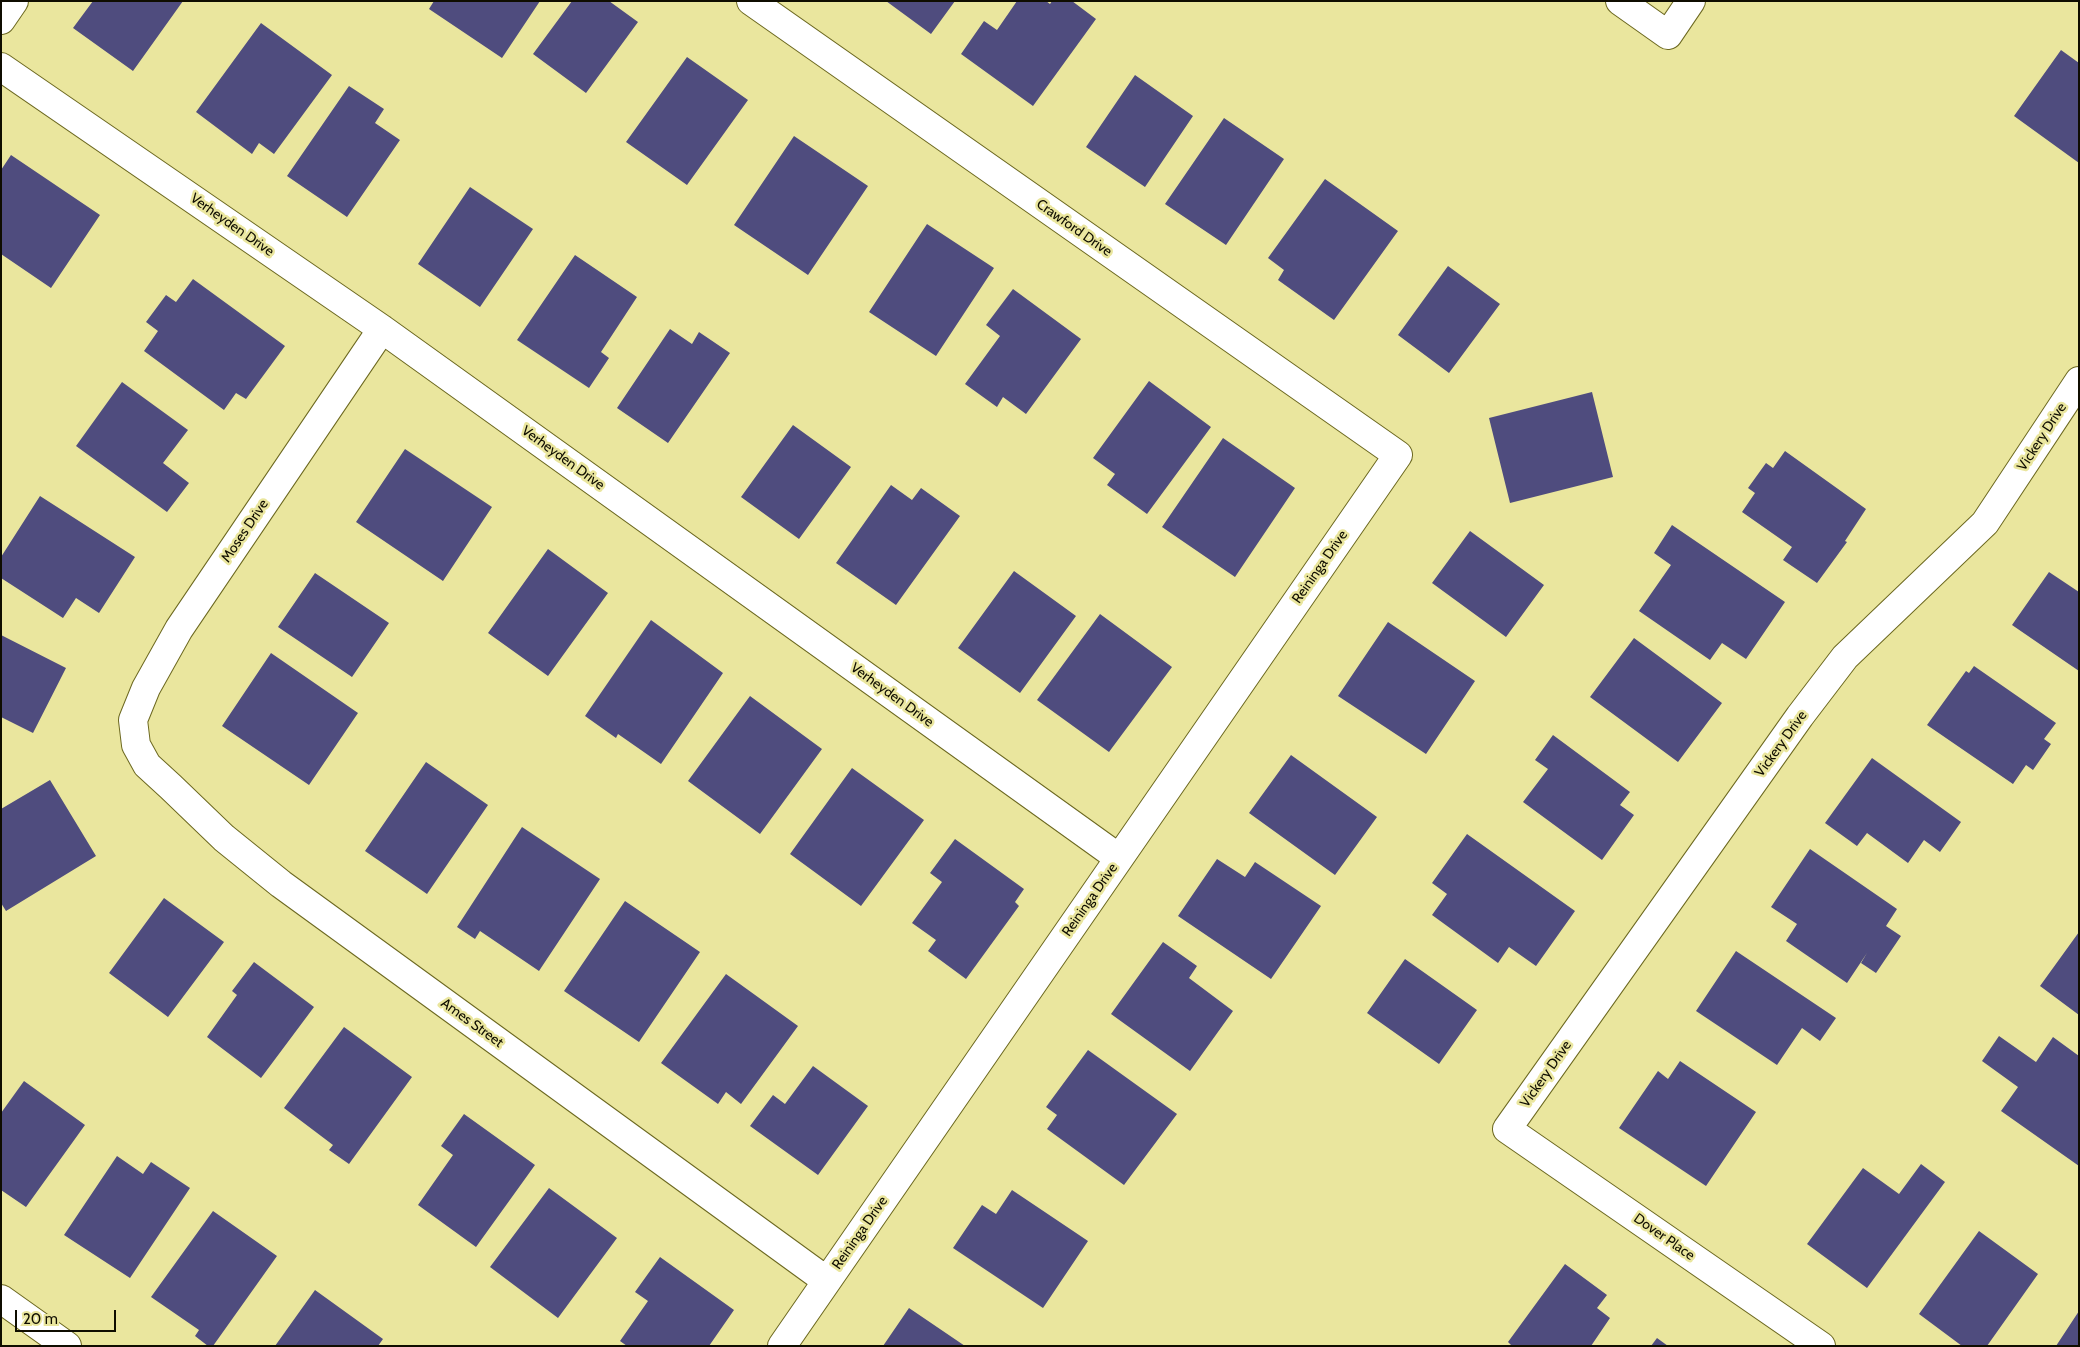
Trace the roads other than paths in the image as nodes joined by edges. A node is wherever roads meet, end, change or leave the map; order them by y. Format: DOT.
graph roads {
  1 [pos="14,1"];
  2 [pos="751,1"];
  3 [pos="1620,1"];
  4 [pos="1691,1"];
  5 [pos="1,20"];
  6 [pos="1,67"];
  7 [pos="382,329"];
  8 [pos="2079,381"];
  9 [pos="1398,455"];
  10 [pos="136,745"];
  11 [pos="1119,858"];
  12 [pos="1507,1129"];
  13 [pos="827,1281"];
  14 [pos="1,1299"];
  15 [pos="67,1346"];
  16 [pos="782,1346"];
  17 [pos="1821,1346"];
  1 -- 5 [label="street"];
  2 -- 9 [label="street, Crawford Drive"];
  3 -- 4 [label="street"];
  6 -- 7 [label="street, Verheyden Drive"];
  7 -- 10 [label="street, Moses Drive"];
  7 -- 11 [label="street, Verheyden Drive"];
  8 -- 12 [label="street, Vickery Drive"];
  9 -- 11 [label="street, Reininga Drive"];
  10 -- 13 [label="street, Ames Street"];
  11 -- 13 [label="street, Reininga Drive"];
  12 -- 17 [label="street, Dover Place"];
  13 -- 16 [label="street, Reininga Drive"];
  14 -- 15 [label="street"];
}
